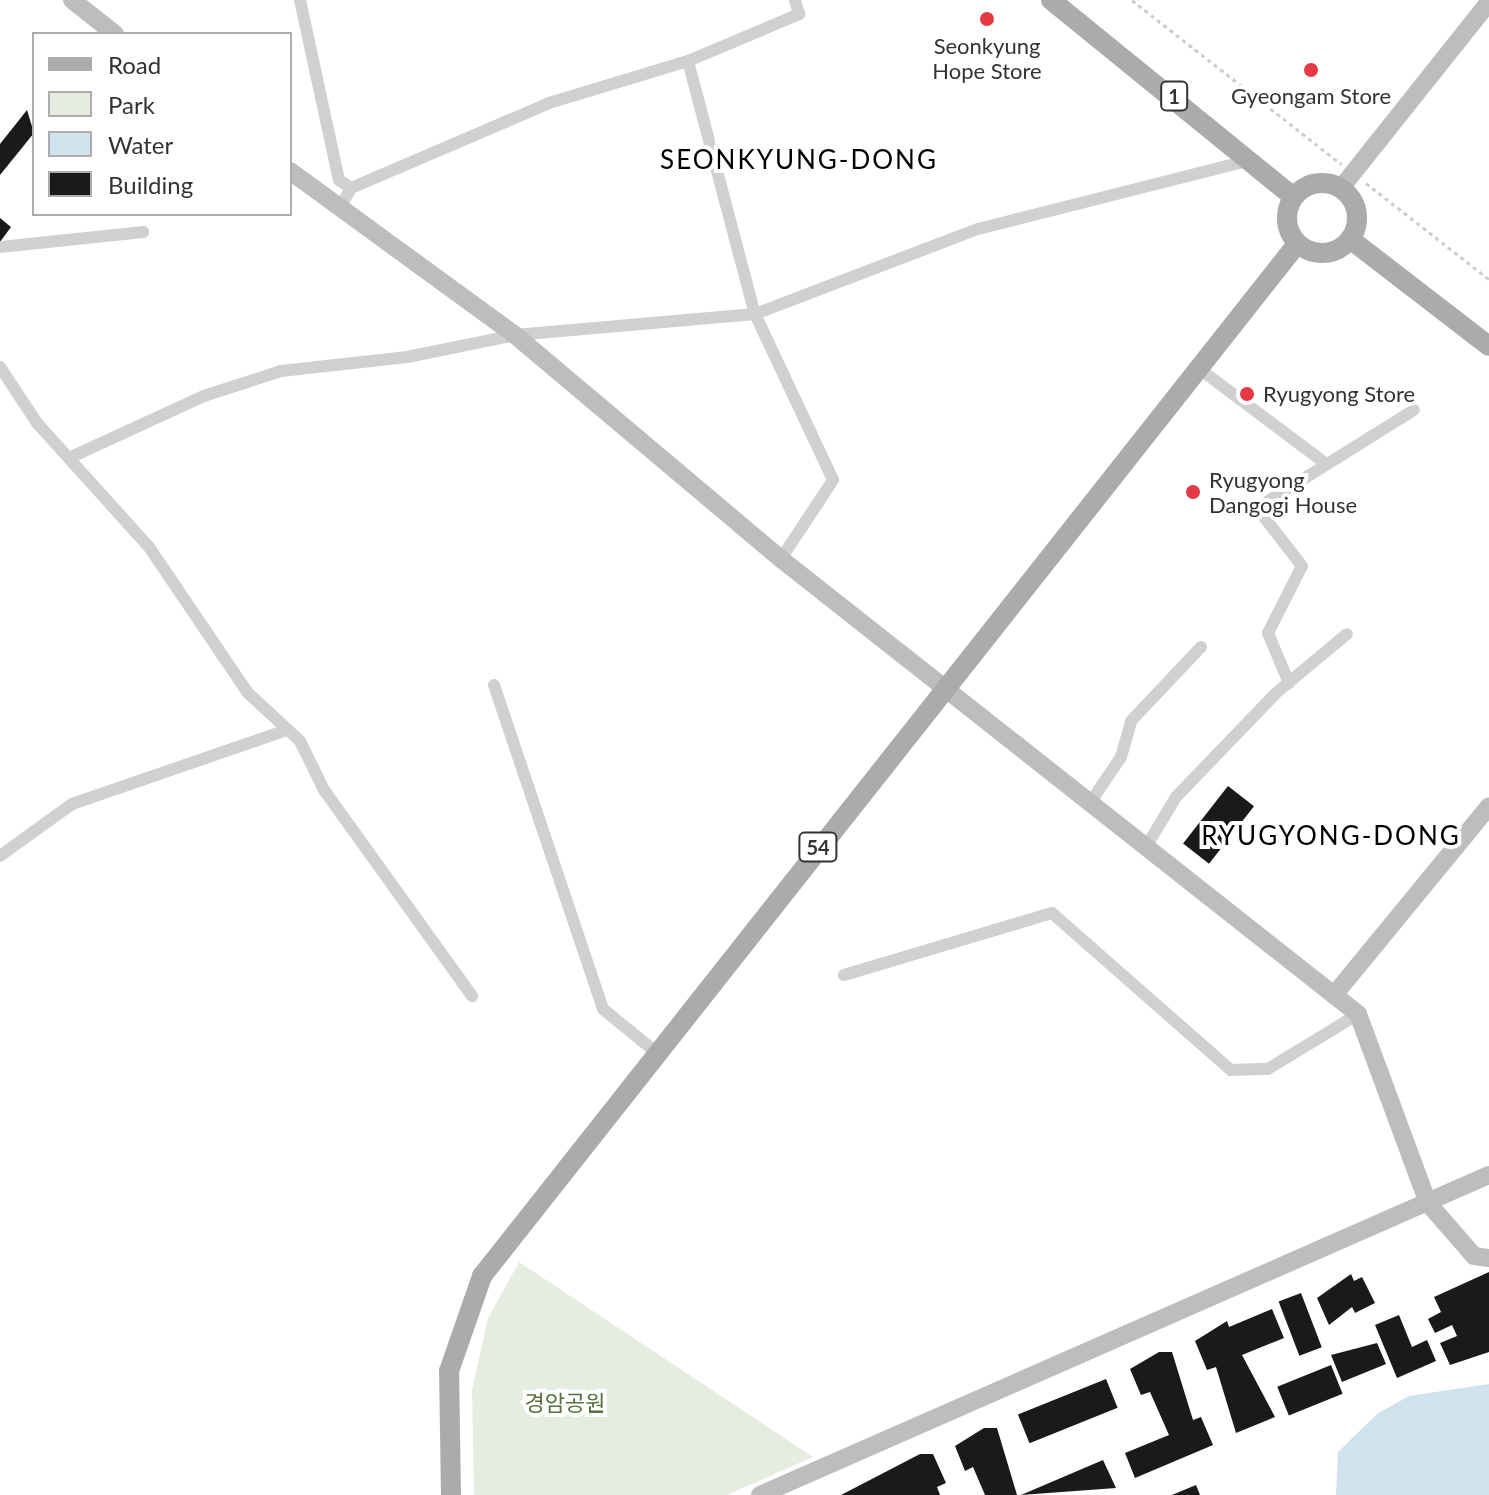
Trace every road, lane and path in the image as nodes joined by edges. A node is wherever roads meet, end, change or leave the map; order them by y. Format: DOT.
graph roads {
  1 [pos="72,0"];
  2 [pos="300,0"];
  3 [pos="795,0"];
  4 [pos="1051,0"];
  5 [pos="1132,0"];
  6 [pos="1489,2"];
  7 [pos="112,32"];
  8 [pos="688,61"];
  9 [pos="1254,159"];
  10 [pos="292,173"];
  11 [pos="1346,180"];
  12 [pos="351,188"];
  13 [pos="1293,197"];
  14 [pos="339,209"];
  15 [pos="143,232"];
  16 [pos="1350,239"];
  17 [pos="1297,244"];
  18 [pos="0,247"];
  19 [pos="1489,279"];
  20 [pos="755,314"];
  21 [pos="515,335"];
  22 [pos="1489,346"];
  23 [pos="0,367"];
  24 [pos="1197,367"];
  25 [pos="1414,410"];
  26 [pos="69,458"];
  27 [pos="1326,464"];
  28 [pos="781,559"];
  29 [pos="1347,634"];
  30 [pos="1201,647"];
  31 [pos="1289,683"];
  32 [pos="494,685"];
  33 [pos="944,688"];
  34 [pos="287,730"];
  35 [pos="1090,803"];
  36 [pos="1489,806"];
  37 [pos="1146,847"];
  38 [pos="0,856"];
  39 [pos="844,975"];
  40 [pos="1334,995"];
  41 [pos="472,996"];
  42 [pos="1358,1014"];
  43 [pos="657,1053"];
  44 [pos="1489,1175"];
  45 [pos="1428,1203"];
  46 [pos="1489,1258"];
  47 [pos="451,1495"];
  48 [pos="760,1495"];
  1 -- 7 [label="street"];
  2 -- 12 [label="street"];
  3 -- 8 [label="street"];
  4 -- 9 [label="main road, 1"];
  5 -- 11 [label="path"];
  6 -- 11 [label="street"];
  8 -- 12 [label="street"];
  8 -- 20 [label="street"];
  9 -- 13 [label="main road, 1"];
  9 -- 20 [label="street"];
  10 -- 14 [label="street"];
  11 -- 13 [label="main road"];
  11 -- 16 [label="main road"];
  11 -- 19 [label="path"];
  12 -- 14 [label="street"];
  13 -- 17 [label="main road"];
  14 -- 21 [label="street"];
  15 -- 18 [label="street"];
  16 -- 17 [label="main road"];
  16 -- 22 [label="main road"];
  17 -- 24 [label="main road, 54"];
  20 -- 21 [label="street"];
  20 -- 28 [label="street"];
  21 -- 26 [label="street"];
  21 -- 28 [label="street"];
  23 -- 26 [label="street"];
  24 -- 27 [label="street"];
  24 -- 33 [label="main road, 54"];
  25 -- 27 [label="street"];
  26 -- 34 [label="street"];
  27 -- 31 [label="street"];
  28 -- 33 [label="street"];
  29 -- 31 [label="street"];
  30 -- 35 [label="street"];
  31 -- 37 [label="street"];
  32 -- 43 [label="street"];
  33 -- 35 [label="street"];
  33 -- 43 [label="main road, 54"];
  34 -- 38 [label="street"];
  34 -- 41 [label="street"];
  35 -- 37 [label="street"];
  36 -- 40 [label="street"];
  37 -- 40 [label="street"];
  39 -- 42 [label="street"];
  40 -- 42 [label="street"];
  42 -- 45 [label="street"];
  43 -- 47 [label="main road, 54"];
  44 -- 45 [label="street"];
  45 -- 46 [label="street"];
  45 -- 48 [label="street"];
}
